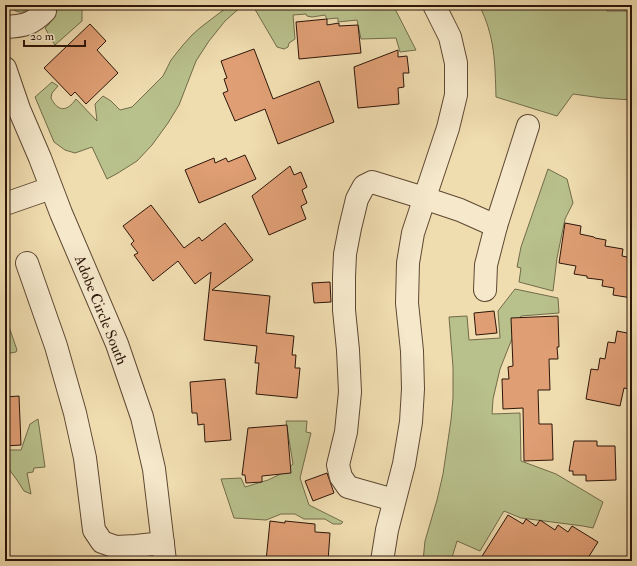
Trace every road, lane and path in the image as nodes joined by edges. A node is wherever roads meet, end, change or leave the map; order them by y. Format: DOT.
graph roads {
  1 [pos="45,5"];
  2 [pos="434,5"];
  3 [pos="5,26"];
  4 [pos="5,68"];
  5 [pos="528,126"];
  6 [pos="51,188"];
  7 [pos="424,198"];
  8 [pos="5,204"];
  9 [pos="496,226"];
  10 [pos="27,263"];
  11 [pos="485,290"];
  12 [pos="394,500"];
  13 [pos="164,552"];
  14 [pos="382,561"];
  1 -- 3 [label="street"];
  2 -- 7 [label="street"];
  4 -- 6 [label="street, Adobe Circle South"];
  5 -- 9 [label="street"];
  6 -- 8 [label="street"];
  6 -- 13 [label="street, Adobe Circle South"];
  7 -- 9 [label="street"];
  7 -- 12 [label="street"];
  7 -- 12 [label="street"];
  9 -- 11 [label="street"];
  10 -- 13 [label="street"];
  12 -- 14 [label="street"];
}
